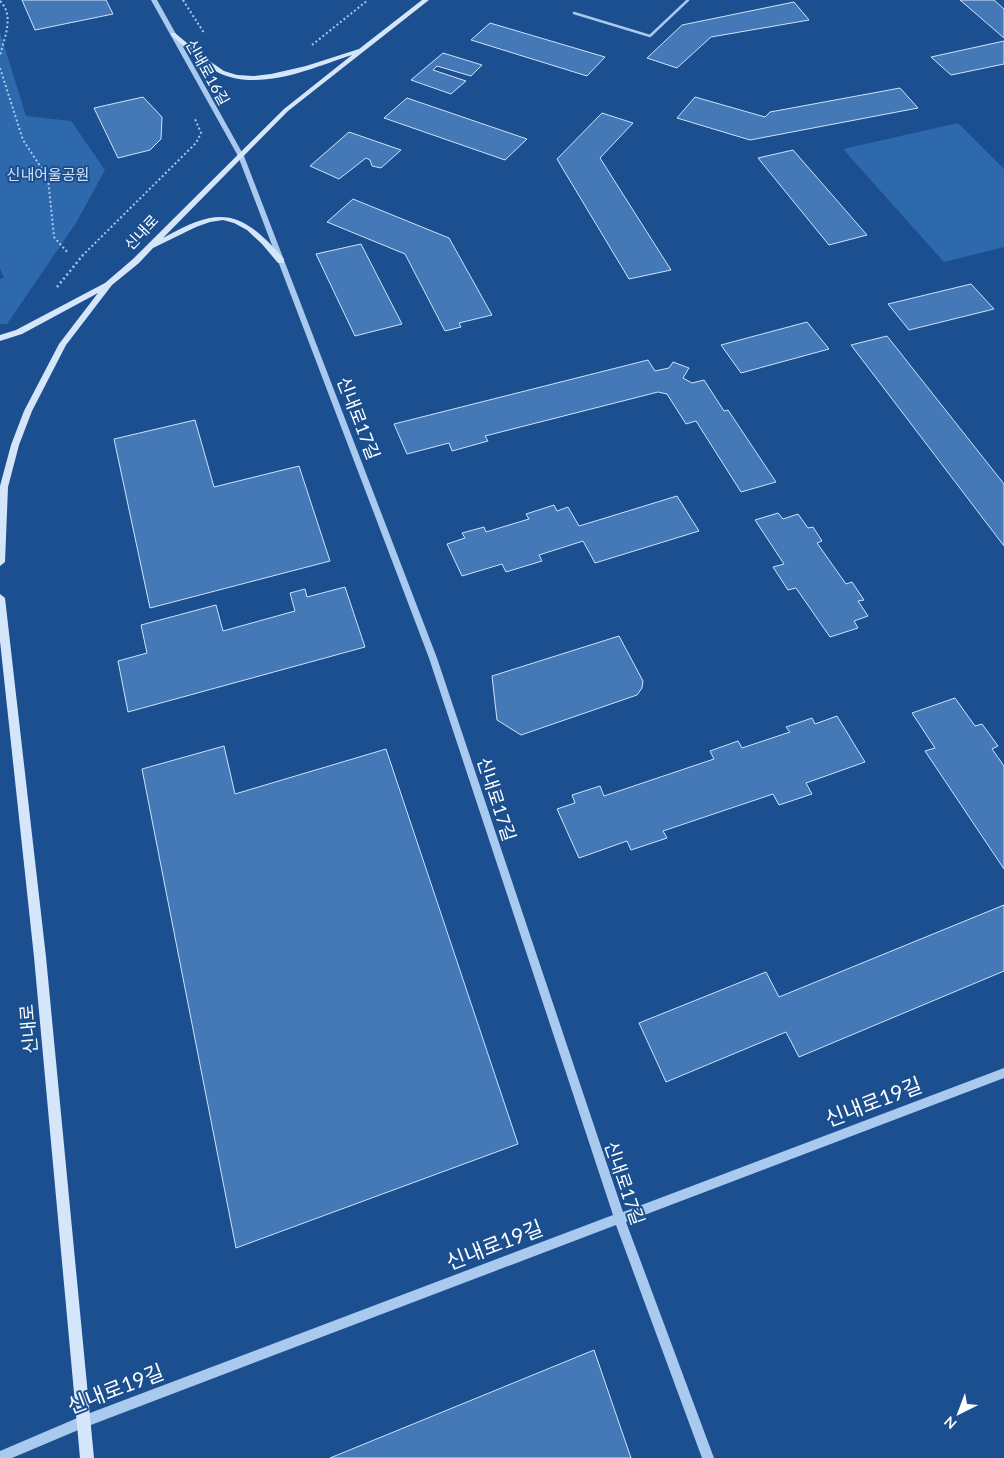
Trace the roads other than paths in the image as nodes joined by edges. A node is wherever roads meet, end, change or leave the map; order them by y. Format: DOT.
graph roads {
  1 [pos="154,0"];
  2 [pos="426,0"];
  3 [pos="688,0"];
  4 [pos="574,13"];
  5 [pos="173,34"];
  6 [pos="364,49"];
  7 [pos="241,156"];
  8 [pos="145,251"];
  9 [pos="281,261"];
  10 [pos="109,283"];
  11 [pos="0,338"];
  12 [pos="0,535"];
  13 [pos="0,562"];
  14 [pos="0,598"];
  15 [pos="1004,1073"];
  16 [pos="619,1217"];
  17 [pos="82,1422"];
  18 [pos="0,1457"];
  19 [pos="87,1458"];
  20 [pos="708,1458"];
  1 -- 5 [label="street, 신내로16길"];
  2 -- 6 [label="main road, 신내로"];
  3 -- 4 [label="lane"];
  5 -- 6 [label="main road"];
  5 -- 7 [label="street, 신내로16길"];
  6 -- 7 [label="main road, 신내로"];
  7 -- 8 [label="main road, 신내로"];
  7 -- 9 [label="street, 신내로17길"];
  8 -- 9 [label="main road"];
  8 -- 10 [label="main road, 신내로"];
  9 -- 16 [label="street, 신내로17길"];
  10 -- 11 [label="main road"];
  10 -- 12 [label="main road, 신내로"];
  12 -- 13 [label="main road, 신내로"];
  14 -- 17 [label="main road, 신내로"];
  15 -- 16 [label="street, 신내로19길"];
  16 -- 17 [label="street, 신내로19길"];
  16 -- 20 [label="street, 신내로17길"];
  17 -- 18 [label="street, 신내로19길"];
  17 -- 19 [label="main road, 신내로"];
}
